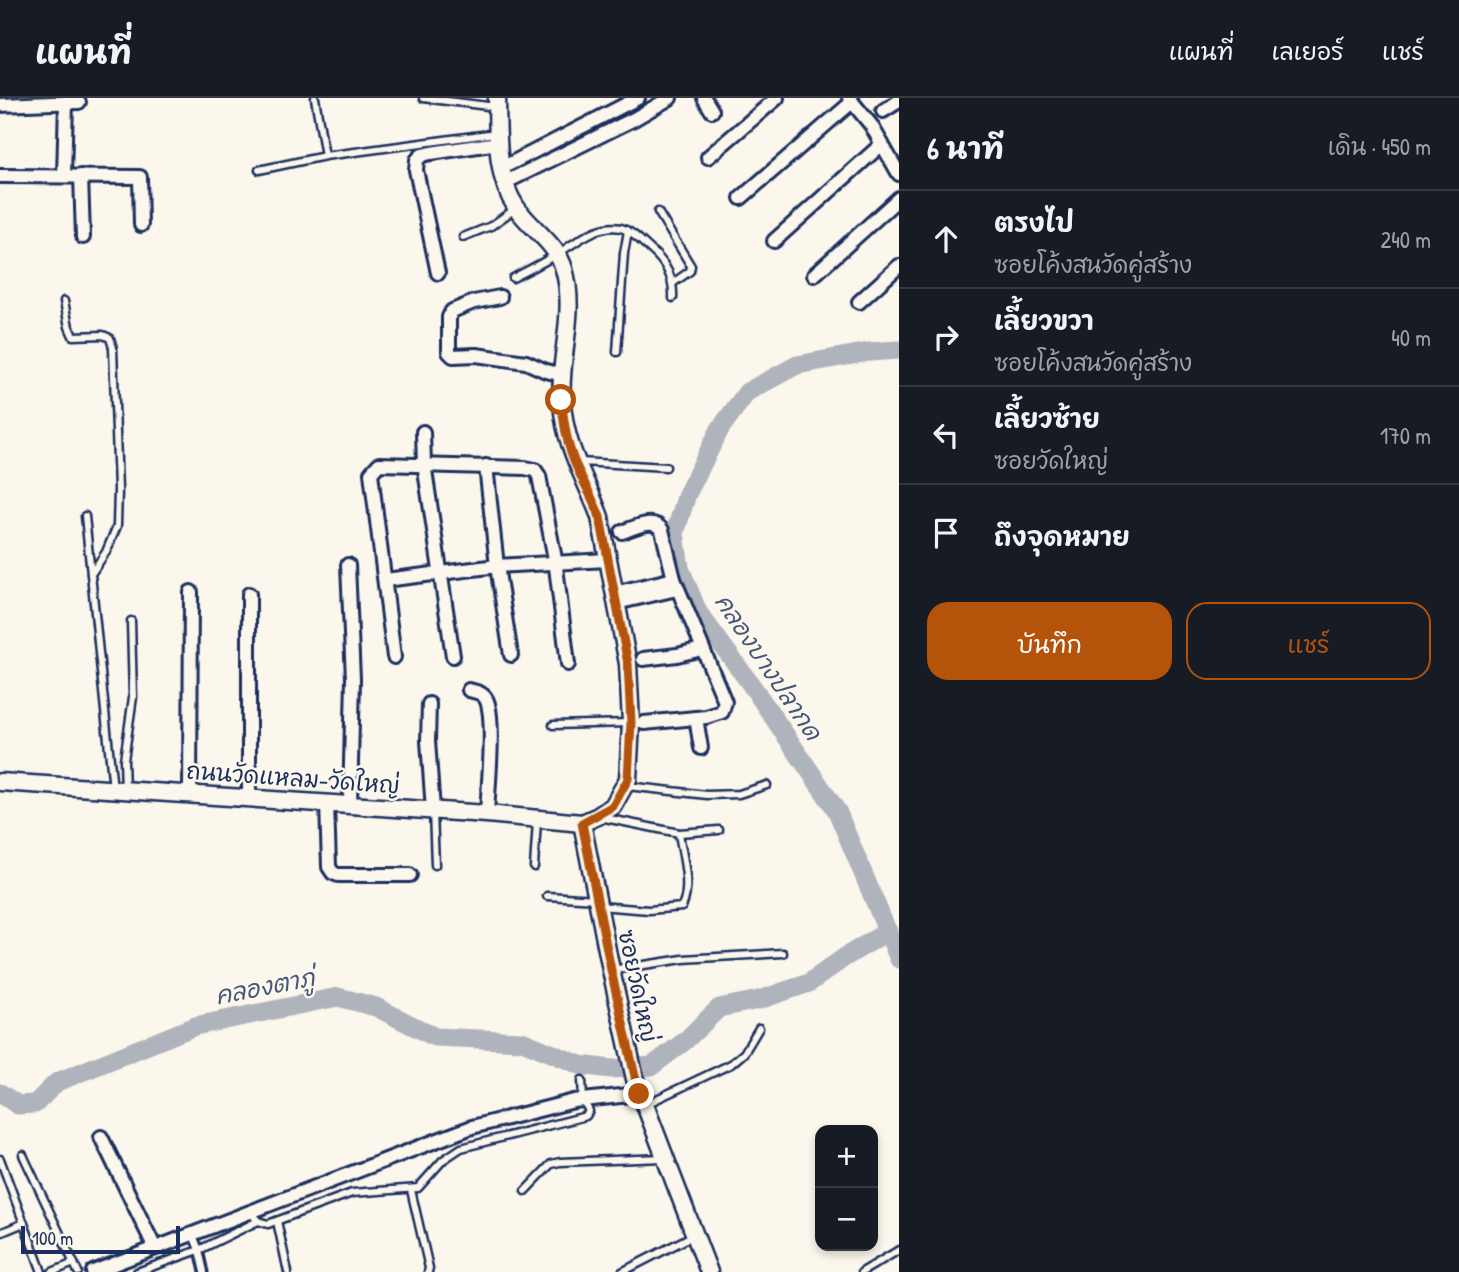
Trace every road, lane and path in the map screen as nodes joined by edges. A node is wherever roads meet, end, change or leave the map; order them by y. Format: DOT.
graph roads {
  1 [pos="315,98"];
  2 [pos="423,98"];
  3 [pos="638,98"];
  4 [pos="670,98"];
  5 [pos="704,98"];
  6 [pos="777,98"];
  7 [pos="850,100"];
  8 [pos="899,101"];
  9 [pos="3,102"];
  10 [pos="497,103"];
  11 [pos="712,111"];
  12 [pos="883,111"];
  13 [pos="498,138"];
  14 [pos="882,144"];
  15 [pos="325,156"];
  16 [pos="708,157"];
  17 [pos="895,159"];
  18 [pos="259,170"];
  19 [pos="899,174"];
  20 [pos="503,175"];
  21 [pos="0,176"];
  22 [pos="64,176"];
  23 [pos="81,176"];
  24 [pos="741,198"];
  25 [pos="899,198"];
  26 [pos="517,208"];
  27 [pos="658,212"];
  28 [pos="141,225"];
  29 [pos="628,231"];
  30 [pos="83,237"];
  31 [pos="463,237"];
  32 [pos="774,241"];
  33 [pos="557,254"];
  34 [pos="899,266"];
  35 [pos="438,273"];
  36 [pos="814,275"];
  37 [pos="513,278"];
  38 [pos="674,283"];
  39 [pos="500,298"];
  40 [pos="673,298"];
  41 [pos="64,301"];
  42 [pos="859,302"];
  43 [pos="617,352"];
  44 [pos="563,375"];
  45 [pos="423,432"];
  46 [pos="575,462"];
  47 [pos="424,464"];
  48 [pos="486,466"];
  49 [pos="666,467"];
  50 [pos="85,516"];
  51 [pos="622,532"];
  52 [pos="607,556"];
  53 [pos="552,562"];
  54 [pos="348,565"];
  55 [pos="497,566"];
  56 [pos="91,573"];
  57 [pos="439,573"];
  58 [pos="385,580"];
  59 [pos="675,584"];
  60 [pos="191,592"];
  61 [pos="249,594"];
  62 [pos="615,598"];
  63 [pos="131,621"];
  64 [pos="702,649"];
  65 [pos="511,655"];
  66 [pos="453,656"];
  67 [pos="394,657"];
  68 [pos="643,659"];
  69 [pos="568,664"];
  70 [pos="469,690"];
  71 [pos="429,704"];
  72 [pos="696,718"];
  73 [pos="638,723"];
  74 [pos="553,725"];
  75 [pos="701,748"];
  76 [pos="0,782"];
  77 [pos="767,785"];
  78 [pos="625,786"];
  79 [pos="119,790"];
  80 [pos="190,794"];
  81 [pos="249,798"];
  82 [pos="327,803"];
  83 [pos="350,804"];
  84 [pos="433,810"];
  85 [pos="487,814"];
  86 [pos="598,816"];
  87 [pos="537,819"];
  88 [pos="582,823"];
  89 [pos="719,830"];
  90 [pos="679,833"];
  91 [pos="435,865"];
  92 [pos="534,867"];
  93 [pos="410,875"];
  94 [pos="547,896"];
  95 [pos="598,903"];
  96 [pos="783,953"];
  97 [pos="611,970"];
  98 [pos="759,1028"];
  99 [pos="582,1080"];
  100 [pos="639,1093"];
  101 [pos="583,1100"];
  102 [pos="101,1136"];
  103 [pos="23,1155"];
  104 [pos="664,1158"];
  105 [pos="0,1159"];
  106 [pos="2,1171"];
  107 [pos="411,1190"];
  108 [pos="525,1191"];
  109 [pos="254,1216"];
  110 [pos="277,1221"];
  111 [pos="24,1223"];
  112 [pos="0,1233"];
  113 [pos="192,1233"];
  114 [pos="694,1235"];
  115 [pos="155,1248"];
  116 [pos="199,1250"];
  117 [pos="899,1250"];
  118 [pos="74,1263"];
  119 [pos="42,1272"];
  120 [pos="52,1272"];
  121 [pos="78,1272"];
  122 [pos="93,1272"];
  123 [pos="137,1272"];
  124 [pos="204,1272"];
  125 [pos="288,1272"];
  126 [pos="428,1272"];
  127 [pos="622,1272"];
  128 [pos="709,1272"];
  129 [pos="862,1272"];
  1 -- 15 [label="lane"];
  2 -- 10 [label="lane"];
  3 -- 20 [label="street"];
  4 -- 20 [label="street"];
  5 -- 11 [label="street"];
  6 -- 16 [label="street"];
  7 -- 14 [label="street"];
  7 -- 24 [label="street"];
  8 -- 12 [label="street"];
  9 -- 22 [label="street"];
  10 -- 13 [label="street"];
  13 -- 15 [label="lane"];
  13 -- 20 [label="street"];
  13 -- 35 [label="street"];
  14 -- 17 [label="street"];
  14 -- 32 [label="street"];
  15 -- 18 [label="lane"];
  17 -- 19 [label="street"];
  20 -- 26 [label="street"];
  21 -- 22 [label="street"];
  22 -- 23 [label="street"];
  23 -- 28 [label="street"];
  23 -- 30 [label="street"];
  25 -- 36 [label="street"];
  26 -- 31 [label="lane"];
  26 -- 33 [label="street"];
  27 -- 38 [label="lane"];
  29 -- 33 [label="lane"];
  29 -- 38 [label="lane"];
  29 -- 43 [label="lane"];
  33 -- 37 [label="lane"];
  33 -- 44 [label="street"];
  34 -- 42 [label="street"];
  38 -- 40 [label="lane"];
  39 -- 44 [label="street"];
  41 -- 56 [label="lane"];
  44 -- 46 [label="street"];
  45 -- 47 [label="street"];
  46 -- 49 [label="lane"];
  46 -- 52 [label="street"];
  47 -- 48 [label="street"];
  47 -- 57 [label="street"];
  47 -- 58 [label="street"];
  48 -- 53 [label="street"];
  48 -- 55 [label="street"];
  50 -- 56 [label="lane"];
  51 -- 59 [label="street"];
  52 -- 53 [label="street"];
  52 -- 62 [label="street"];
  53 -- 55 [label="street"];
  53 -- 69 [label="street"];
  54 -- 83 [label="street"];
  55 -- 57 [label="street"];
  55 -- 65 [label="street"];
  56 -- 79 [label="lane"];
  57 -- 58 [label="street"];
  57 -- 66 [label="street"];
  58 -- 67 [label="street"];
  59 -- 62 [label="street"];
  59 -- 64 [label="street"];
  60 -- 80 [label="street"];
  61 -- 81 [label="street"];
  62 -- 73 [label="street"];
  63 -- 79 [label="lane"];
  64 -- 68 [label="street"];
  64 -- 72 [label="street"];
  70 -- 85 [label="street"];
  71 -- 84 [label="street"];
  72 -- 73 [label="street"];
  72 -- 75 [label="street"];
  73 -- 74 [label="lane"];
  73 -- 78 [label="street"];
  76 -- 79 [label="street, ถนนวัดแหลม-วัดใหญ่"];
  77 -- 78 [label="lane"];
  78 -- 86 [label="street"];
  79 -- 80 [label="street, ถนนวัดแหลม-วัดใหญ่"];
  80 -- 81 [label="street, ถนนวัดแหลม-วัดใหญ่"];
  81 -- 82 [label="street, ถนนวัดแหลม-วัดใหญ่"];
  82 -- 83 [label="street, ถนนวัดแหลม-วัดใหญ่"];
  82 -- 93 [label="street"];
  83 -- 84 [label="street, ถนนวัดแหลม-วัดใหญ่"];
  84 -- 85 [label="street, ถนนวัดแหลม-วัดใหญ่"];
  84 -- 91 [label="lane"];
  85 -- 87 [label="street, ถนนวัดแหลม-วัดใหญ่"];
  86 -- 88 [label="street"];
  86 -- 90 [label="lane"];
  87 -- 88 [label="street, ถนนวัดแหลม-วัดใหญ่"];
  87 -- 92 [label="lane"];
  88 -- 95 [label="street, ซอยวัดใหญ่"];
  89 -- 90 [label="lane"];
  90 -- 95 [label="lane"];
  94 -- 95 [label="lane"];
  95 -- 97 [label="street, ซอยวัดใหญ่"];
  96 -- 97 [label="lane"];
  97 -- 100 [label="street, ซอยวัดใหญ่"];
  98 -- 100 [label="lane"];
  99 -- 101 [label="lane"];
  100 -- 101 [label="street"];
  100 -- 104 [label="street, ซอยวัดใหญ่"];
  101 -- 107 [label="lane"];
  101 -- 109 [label="street"];
  102 -- 115 [label="street"];
  103 -- 118 [label="lane"];
  104 -- 108 [label="lane"];
  104 -- 114 [label="street, ซอยวัดใหญ่"];
  105 -- 106 [label="lane"];
  106 -- 111 [label="lane"];
  107 -- 110 [label="lane"];
  107 -- 126 [label="lane"];
  109 -- 110 [label="lane"];
  109 -- 113 [label="street"];
  109 -- 116 [label="lane"];
  110 -- 125 [label="lane"];
  111 -- 112 [label="lane"];
  111 -- 119 [label="lane"];
  113 -- 115 [label="street"];
  113 -- 116 [label="lane"];
  114 -- 127 [label="lane"];
  114 -- 128 [label="street, ซอยวัดใหญ่"];
  115 -- 122 [label="street"];
  116 -- 123 [label="lane"];
  116 -- 124 [label="lane"];
  117 -- 129 [label="lane"];
  118 -- 120 [label="lane"];
  118 -- 121 [label="lane"];
}
